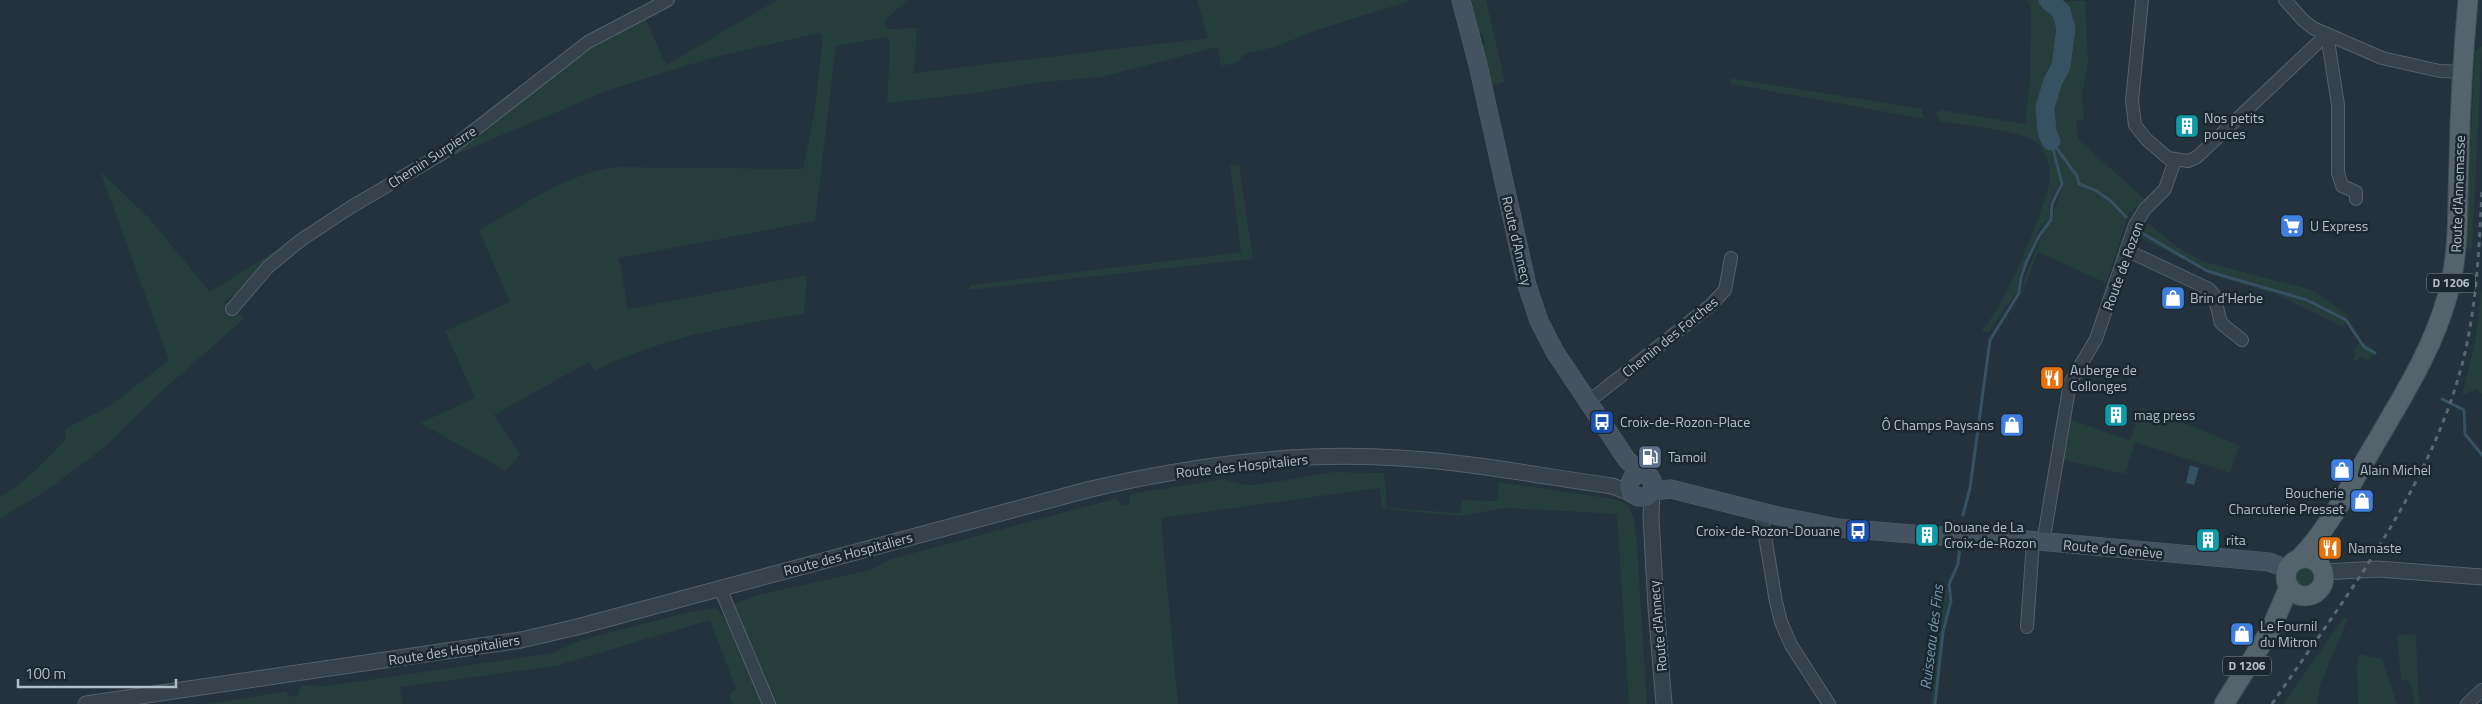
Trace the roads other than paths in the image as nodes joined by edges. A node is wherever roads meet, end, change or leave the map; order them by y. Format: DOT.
graph roads {
  1 [pos="668,0"];
  2 [pos="1461,0"];
  3 [pos="2142,0"];
  4 [pos="2468,0"];
  5 [pos="2288,3"];
  6 [pos="2327,34"];
  7 [pos="2463,72"];
  8 [pos="2175,160"];
  9 [pos="2356,199"];
  10 [pos="2126,250"];
  11 [pos="1731,258"];
  12 [pos="232,309"];
  13 [pos="2242,340"];
  14 [pos="1588,402"];
  15 [pos="1644,486"];
  16 [pos="1761,512"];
  17 [pos="2038,542"];
  18 [pos="2303,574"];
  19 [pos="2482,577"];
  20 [pos="720,588"];
  21 [pos="2027,627"];
  22 [pos="2482,690"];
  23 [pos="86,704"];
  24 [pos="769,704"];
  25 [pos="1664,704"];
  26 [pos="1829,704"];
  27 [pos="2224,704"];
  28 [pos="2467,704"];
  1 -- 12 [label="street, Chemin Surpierre"];
  2 -- 14 [label="main road, Route d'Annecy"];
  3 -- 8 [label="street"];
  4 -- 7 [label="main road, Route d'Annemasse / D 1206"];
  5 -- 6 [label="street"];
  6 -- 7 [label="street"];
  6 -- 8 [label="street"];
  6 -- 9 [label="street"];
  7 -- 18 [label="main road, Route d'Annemasse / D 1206"];
  8 -- 10 [label="street, Route de Rozon"];
  10 -- 13 [label="street"];
  10 -- 17 [label="street, Route de Rozon"];
  11 -- 14 [label="street, Chemin des Forches"];
  14 -- 15 [label="main road, Route d'Annecy"];
  15 -- 16 [label="main road, Route de Genève"];
  15 -- 20 [label="street, Route des Hospitaliers"];
  15 -- 25 [label="street, Route d'Annecy"];
  16 -- 17 [label="main road, Route de Genève"];
  16 -- 26 [label="street"];
  17 -- 18 [label="main road, Route de Genève"];
  17 -- 21 [label="street, Route de Rozon"];
  18 -- 19 [label="street, Route de Genève"];
  18 -- 27 [label="main road, D 1206"];
  20 -- 23 [label="street, Route des Hospitaliers"];
  20 -- 24 [label="street"];
  22 -- 28 [label="street"];
}
